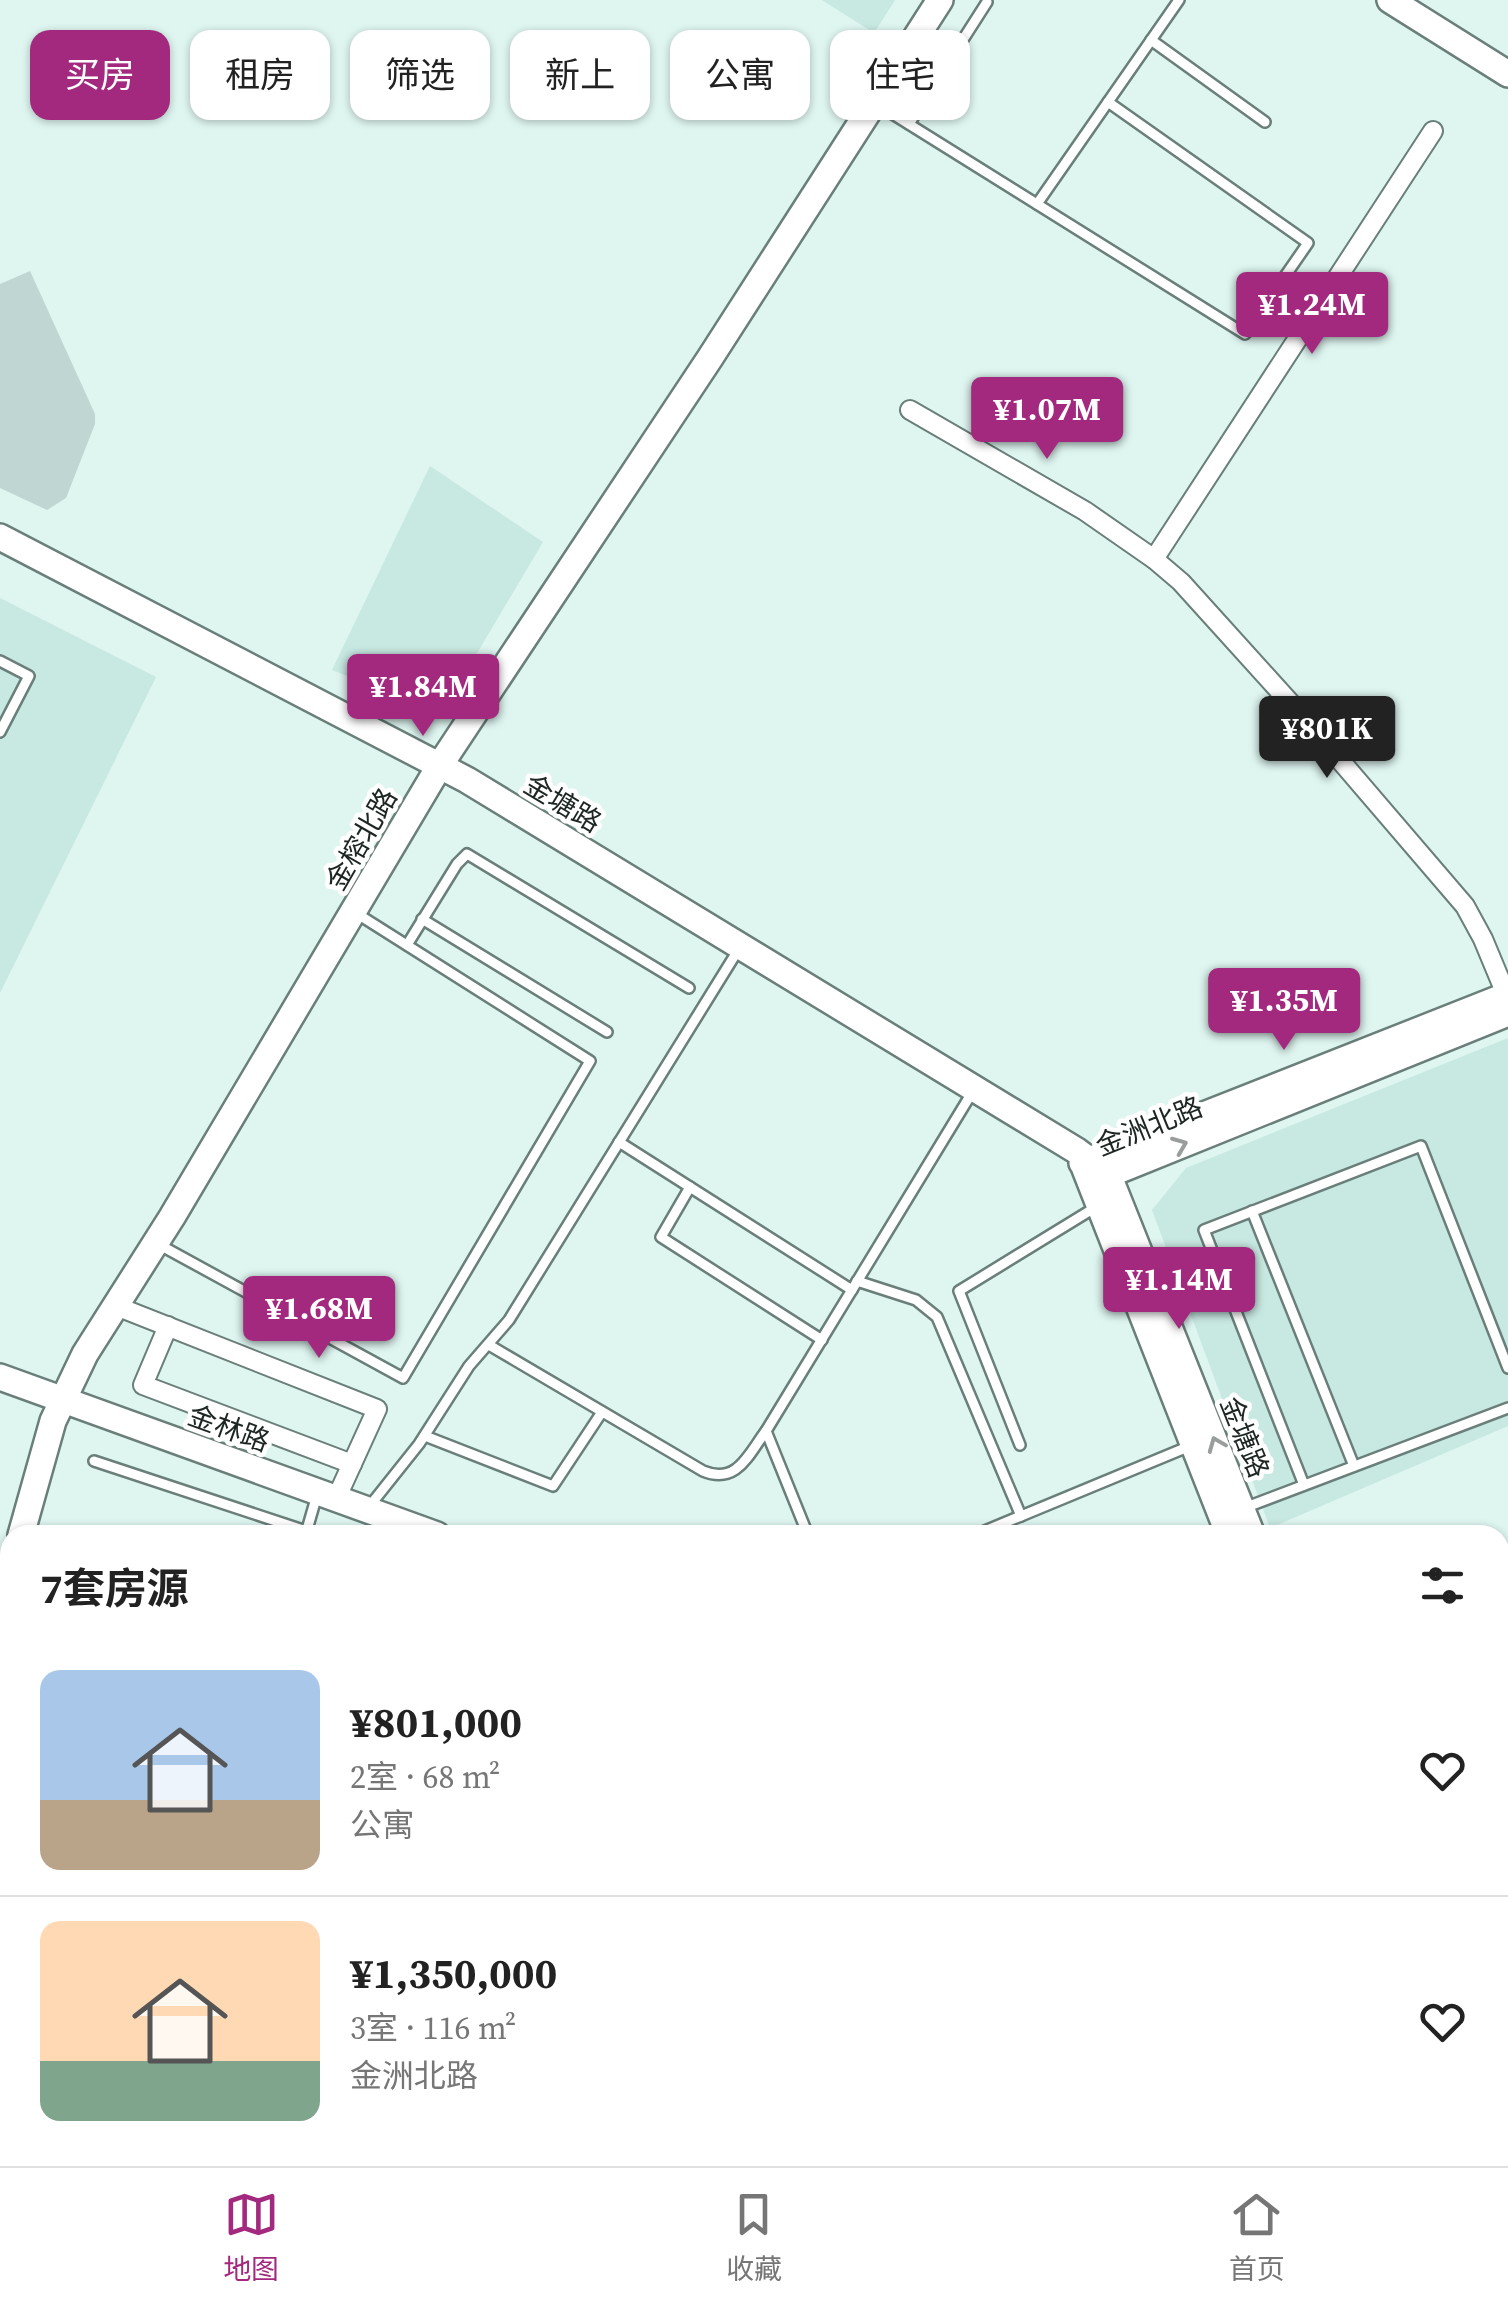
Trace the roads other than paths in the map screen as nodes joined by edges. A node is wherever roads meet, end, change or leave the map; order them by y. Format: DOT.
graph roads {
  1 [pos="940,0"];
  2 [pos="1179,0"];
  3 [pos="1390,0"];
  4 [pos="987,2"];
  5 [pos="920,30"];
  6 [pos="1151,40"];
  7 [pos="1507,72"];
  8 [pos="1108,102"];
  9 [pos="861,120"];
  10 [pos="902,120"];
  11 [pos="1266,122"];
  12 [pos="909,124"];
  13 [pos="1432,131"];
  14 [pos="1037,204"];
  15 [pos="910,410"];
  16 [pos="0,537"];
  17 [pos="1154,559"];
  18 [pos="0,661"];
  19 [pos="0,732"];
  20 [pos="440,764"];
  21 [pos="353,912"];
  22 [pos="422,920"];
  23 [pos="407,945"];
  24 [pos="740,946"];
  25 [pos="688,988"];
  26 [pos="1508,997"];
  27 [pos="1508,1013"];
  28 [pos="607,1032"];
  29 [pos="974,1088"];
  30 [pos="619,1142"];
  31 [pos="1091,1173"];
  32 [pos="690,1187"];
  33 [pos="1252,1211"];
  34 [pos="156,1243"];
  35 [pos="855,1285"];
  36 [pos="116,1306"];
  37 [pos="168,1326"];
  38 [pos="822,1340"];
  39 [pos="489,1345"];
  40 [pos="1508,1368"];
  41 [pos="0,1377"];
  42 [pos="62,1398"];
  43 [pos="1508,1408"];
  44 [pos="602,1412"];
  45 [pos="766,1431"];
  46 [pos="424,1436"];
  47 [pos="1194,1444"];
  48 [pos="1020,1446"];
  49 [pos="94,1461"];
  50 [pos="352,1464"];
  51 [pos="1354,1466"];
  52 [pos="1304,1485"];
  53 [pos="327,1495"];
  54 [pos="366,1510"];
  55 [pos="1020,1516"];
  56 [pos="1230,1520"];
  57 [pos="23,1525"];
  58 [pos="282,1525"];
  59 [pos="310,1525"];
  60 [pos="409,1525"];
  61 [pos="804,1525"];
  62 [pos="999,1525"];
  1 -- 5 [label="street, 金榕北路"];
  2 -- 6 [label="lane"];
  3 -- 7 [label="street"];
  4 -- 12 [label="lane"];
  6 -- 8 [label="lane"];
  6 -- 11 [label="lane"];
  8 -- 14 [label="lane"];
  8 -- 14 [label="lane"];
  9 -- 20 [label="street, 金榕北路"];
  10 -- 12 [label="lane"];
  12 -- 14 [label="lane"];
  13 -- 17 [label="street"];
  15 -- 17 [label="street"];
  16 -- 20 [label="street, 金塘路"];
  17 -- 26 [label="street"];
  18 -- 19 [label="lane"];
  20 -- 21 [label="street, 金榕北路"];
  20 -- 24 [label="street, 金塘路"];
  21 -- 23 [label="lane"];
  21 -- 34 [label="street, 金榕北路"];
  22 -- 23 [label="lane"];
  22 -- 25 [label="lane"];
  22 -- 28 [label="lane"];
  23 -- 34 [label="lane"];
  24 -- 29 [label="street, 金塘路"];
  24 -- 30 [label="lane"];
  26 -- 31 [label="street, 金洲北路"];
  31 -- 27 [label="street, 金洲北路, one-way"];
  29 -- 31 [label="street, 金塘路"];
  29 -- 35 [label="lane"];
  30 -- 32 [label="lane"];
  30 -- 39 [label="lane"];
  31 -- 47 [label="street, 金塘路"];
  31 -- 48 [label="lane"];
  56 -- 31 [label="street, 金塘路, one-way"];
  32 -- 35 [label="lane"];
  32 -- 38 [label="lane"];
  33 -- 40 [label="lane"];
  33 -- 51 [label="lane"];
  33 -- 52 [label="lane"];
  34 -- 36 [label="street, 金榕北路"];
  35 -- 38 [label="lane"];
  35 -- 55 [label="lane"];
  36 -- 37 [label="street"];
  36 -- 42 [label="street, 金榕北路"];
  37 -- 50 [label="street"];
  37 -- 50 [label="street"];
  38 -- 45 [label="lane"];
  39 -- 44 [label="lane"];
  39 -- 46 [label="lane"];
  41 -- 42 [label="street, 金林路"];
  42 -- 53 [label="street, 金林路"];
  42 -- 57 [label="street, 金榕北路"];
  43 -- 51 [label="lane"];
  44 -- 45 [label="lane"];
  44 -- 46 [label="lane"];
  45 -- 61 [label="lane"];
  46 -- 54 [label="lane"];
  47 -- 55 [label="lane"];
  47 -- 56 [label="street, 金塘路"];
  49 -- 58 [label="lane"];
  50 -- 53 [label="street"];
  51 -- 52 [label="lane"];
  52 -- 56 [label="lane"];
  53 -- 54 [label="street, 金林路"];
  53 -- 59 [label="lane"];
  54 -- 60 [label="street, 金林路"];
  55 -- 62 [label="lane"];
}
